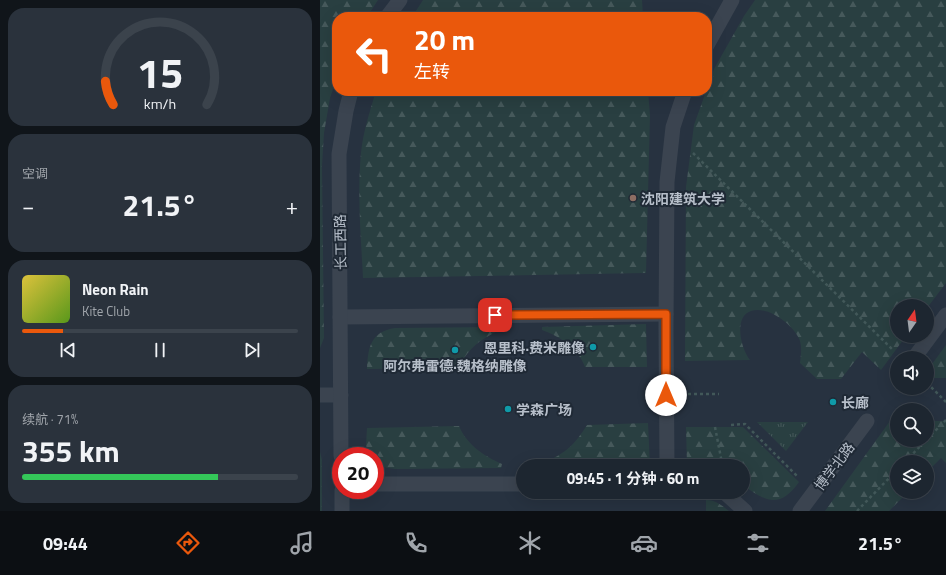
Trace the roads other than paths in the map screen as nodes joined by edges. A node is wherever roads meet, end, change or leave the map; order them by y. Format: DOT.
graph roads {
  1 [pos="400,0"];
  2 [pos="732,0"];
  3 [pos="392,12"];
  4 [pos="712,36"];
  5 [pos="350,96"];
  6 [pos="683,96"];
  7 [pos="666,314"];
  8 [pos="946,315"];
  9 [pos="340,317"];
  10 [pos="919,351"];
  11 [pos="320,395"];
  12 [pos="341,395"];
  13 [pos="868,421"];
  14 [pos="341,447"];
  15 [pos="667,459"];
  16 [pos="384,484"];
  17 [pos="516,484"];
  18 [pos="342,499"];
  19 [pos="732,499"];
  20 [pos="342,511"];
  21 [pos="745,511"];
  22 [pos="800,511"];
  1 -- 3 [label="lane"];
  2 -- 4 [label="lane"];
  5 -- 9 [label="lane, 长工西路"];
  6 -- 7 [label="lane"];
  7 -- 9 [label="lane"];
  7 -- 15 [label="lane"];
  8 -- 10 [label="lane"];
  9 -- 12 [label="lane, 长工西路"];
  11 -- 12 [label="lane"];
  12 -- 14 [label="lane, 长工西路"];
  13 -- 22 [label="lane, 博学北路"];
  16 -- 17 [label="lane"];
  18 -- 20 [label="lane"];
  19 -- 21 [label="lane"];
}
